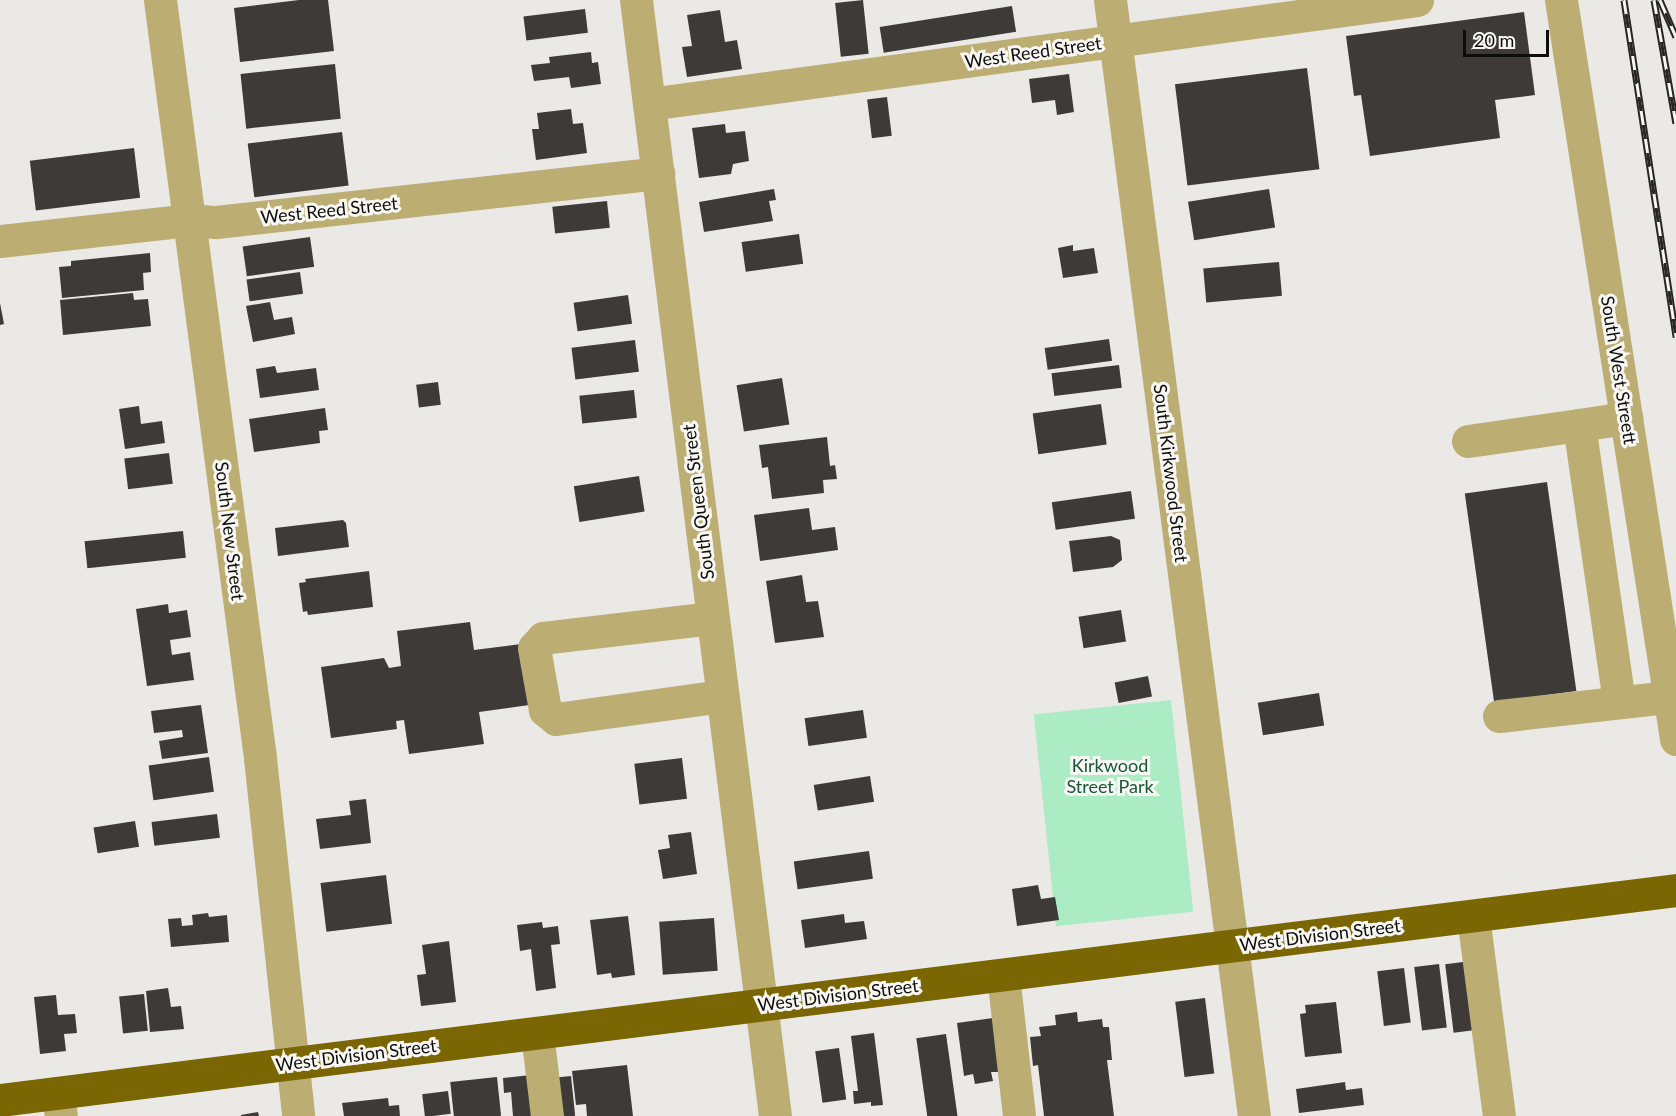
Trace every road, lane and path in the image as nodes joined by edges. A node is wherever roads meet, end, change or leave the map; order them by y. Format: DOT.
graph roads {
  1 [pos="160,0"];
  2 [pos="636,0"];
  3 [pos="1110,0"];
  4 [pos="1417,0"];
  5 [pos="1561,0"];
  6 [pos="1115,42"];
  7 [pos="649,104"];
  8 [pos="658,173"];
  9 [pos="191,220"];
  10 [pos="0,241"];
  11 [pos="1626,418"];
  12 [pos="1579,425"];
  13 [pos="1468,441"];
  14 [pos="712,618"];
  15 [pos="722,696"];
  16 [pos="1670,697"];
  17 [pos="1619,702"];
  18 [pos="1499,716"];
  19 [pos="1676,739"];
  20 [pos="1676,890"];
  21 [pos="1473,916"];
  22 [pos="1233,946"];
  23 [pos="1003,975"];
  24 [pos="759,1004"];
  25 [pos="537,1033"];
  26 [pos="291,1063"];
  27 [pos="0,1100"];
  28 [pos="60,1104"];
  29 [pos="298,1116"];
  30 [pos="547,1116"];
  31 [pos="775,1116"];
  32 [pos="1019,1116"];
  33 [pos="1254,1116"];
  34 [pos="1499,1116"];
  1 -- 9 [label="street, South New Street"];
  2 -- 7 [label="street, South Queen Street"];
  3 -- 6 [label="street, South Kirkwood Street"];
  4 -- 6 [label="street, West Reed Street"];
  5 -- 11 [label="street, South West Streett"];
  6 -- 7 [label="street, West Reed Street"];
  6 -- 22 [label="street, South Kirkwood Street"];
  7 -- 8 [label="street, South Queen Street"];
  8 -- 9 [label="street, West Reed Street"];
  8 -- 14 [label="street, South Queen Street"];
  9 -- 10 [label="street, West Reed Street"];
  9 -- 26 [label="street, South New Street"];
  11 -- 12 [label="street"];
  11 -- 16 [label="street, South West Streett"];
  12 -- 13 [label="street"];
  12 -- 17 [label="street"];
  14 -- 15 [label="street, South Queen Street"];
  14 -- 15 [label="street"];
  15 -- 24 [label="street, South Queen Street"];
  16 -- 17 [label="street"];
  16 -- 19 [label="street, South West Streett"];
  17 -- 18 [label="street"];
  20 -- 21 [label="highway, West Division Street"];
  21 -- 22 [label="highway, West Division Street"];
  21 -- 34 [label="street"];
  22 -- 23 [label="highway, West Division Street"];
  22 -- 33 [label="street, South Kirkwood Street"];
  23 -- 24 [label="highway, West Division Street"];
  23 -- 32 [label="street"];
  24 -- 25 [label="highway, West Division Street"];
  24 -- 31 [label="street, South Queen Street"];
  25 -- 26 [label="highway, West Division Street"];
  25 -- 30 [label="street"];
  26 -- 28 [label="highway, West Division Street"];
  26 -- 29 [label="street, South New Street"];
  27 -- 28 [label="highway, West Division Street"];
}
